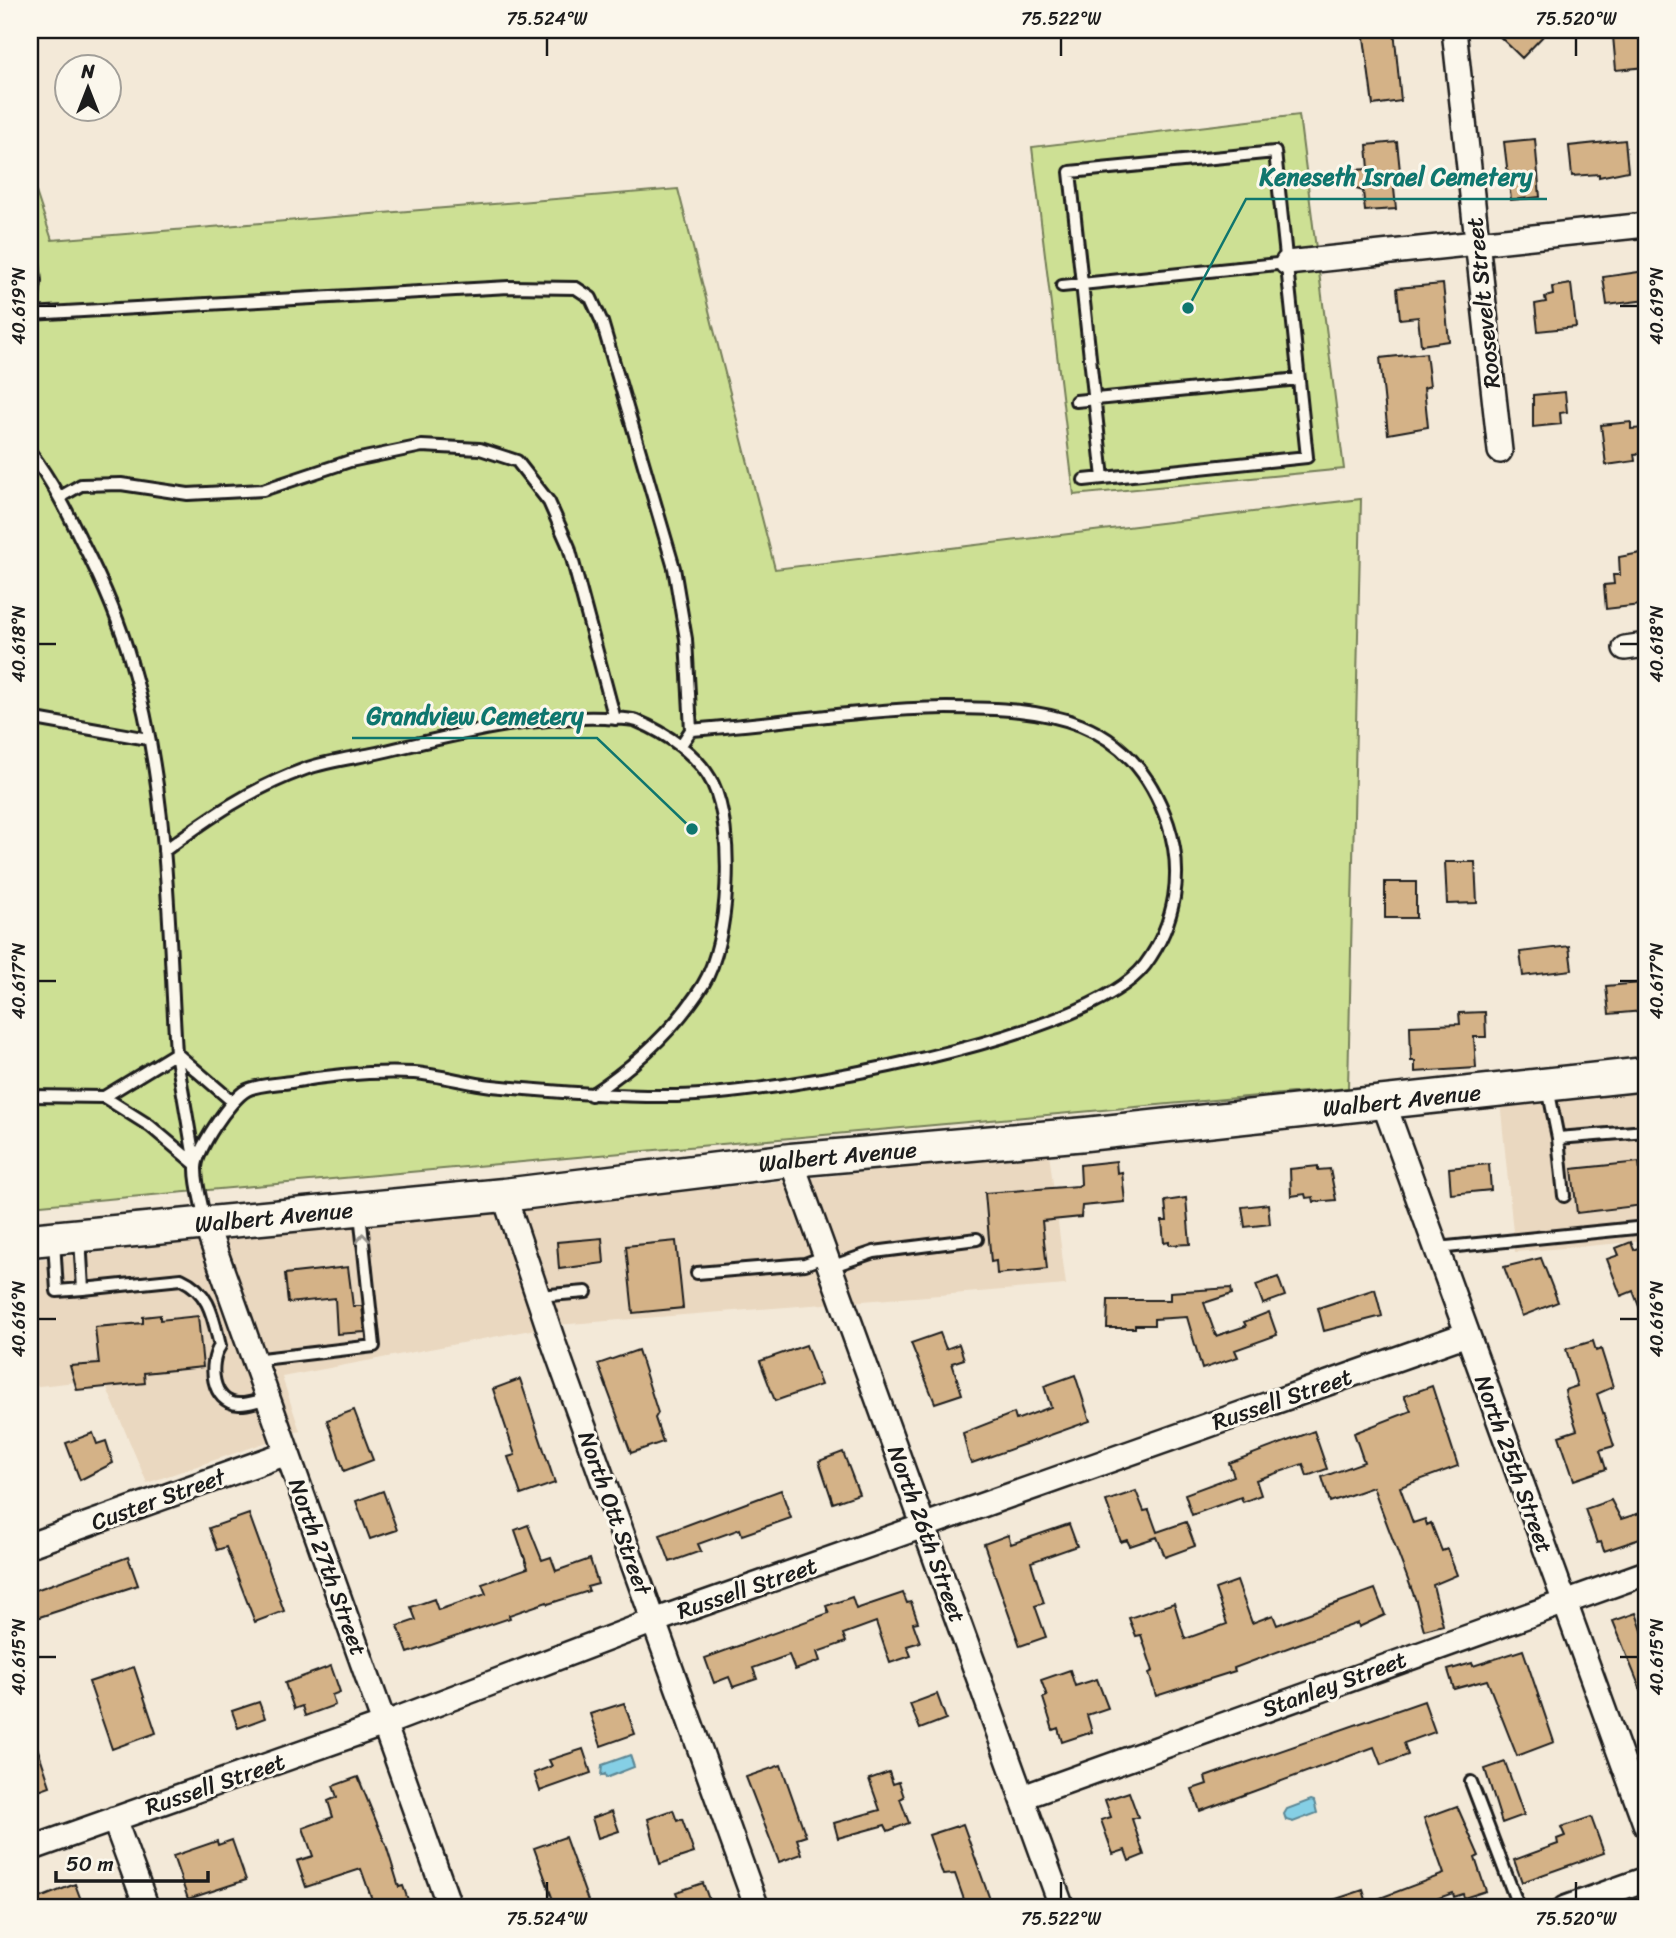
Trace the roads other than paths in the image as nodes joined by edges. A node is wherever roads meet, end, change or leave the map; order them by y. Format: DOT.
graph roads {
  1 [pos="1454,30"];
  2 [pos="1646,225"];
  3 [pos="30,235"];
  4 [pos="1476,246"];
  5 [pos="1287,263"];
  6 [pos="1082,284"];
  7 [pos="1062,286"];
  8 [pos="30,314"];
  9 [pos="1299,379"];
  10 [pos="1095,398"];
  11 [pos="1076,401"];
  12 [pos="1500,451"];
  13 [pos="30,452"];
  14 [pos="1103,478"];
  15 [pos="1084,480"];
  16 [pos="60,497"];
  17 [pos="30,718"];
  18 [pos="615,719"];
  19 [pos="691,730"];
  20 [pos="148,738"];
  21 [pos="681,745"];
  22 [pos="164,851"];
  23 [pos="176,1053"];
  24 [pos="1646,1074"];
  25 [pos="1548,1086"];
  26 [pos="591,1095"];
  27 [pos="30,1096"];
  28 [pos="104,1097"];
  29 [pos="1383,1101"];
  30 [pos="233,1102"];
  31 [pos="1646,1131"];
  32 [pos="1558,1138"];
  33 [pos="791,1160"];
  34 [pos="195,1164"];
  35 [pos="504,1195"];
  36 [pos="1563,1196"];
  37 [pos="359,1210"];
  38 [pos="206,1226"];
  39 [pos="1646,1227"];
  40 [pos="55,1238"];
  41 [pos="976,1239"];
  42 [pos="1436,1248"];
  43 [pos="828,1261"];
  44 [pos="697,1273"];
  45 [pos="83,1289"];
  46 [pos="586,1292"];
  47 [pos="538,1296"];
  48 [pos="1467,1334"];
  49 [pos="253,1360"];
  50 [pos="267,1399"];
  51 [pos="287,1453"];
  52 [pos="923,1526"];
  53 [pos="30,1545"];
  54 [pos="1646,1573"];
  55 [pos="1563,1601"];
  56 [pos="654,1621"];
  57 [pos="384,1724"];
  58 [pos="1471,1782"];
  59 [pos="1023,1797"];
  60 [pos="114,1819"];
  61 [pos="1646,1826"];
  62 [pos="30,1849"];
  63 [pos="1646,1879"];
  64 [pos="147,1908"];
  65 [pos="450,1908"];
  66 [pos="757,1908"];
  67 [pos="1062,1908"];
  68 [pos="1519,1908"];
  69 [pos="1565,1908"];
  1 -- 4 [label="street, Roosevelt Street"];
  2 -- 4 [label="street"];
  3 -- 8 [label="lane"];
  4 -- 5 [label="street"];
  4 -- 12 [label="street, Roosevelt Street"];
  5 -- 6 [label="lane"];
  5 -- 6 [label="lane"];
  5 -- 9 [label="lane"];
  6 -- 7 [label="lane"];
  6 -- 10 [label="lane"];
  8 -- 19 [label="lane"];
  9 -- 10 [label="lane"];
  9 -- 14 [label="lane"];
  10 -- 11 [label="lane"];
  10 -- 14 [label="lane"];
  13 -- 16 [label="lane"];
  14 -- 15 [label="lane"];
  16 -- 18 [label="lane"];
  16 -- 20 [label="lane"];
  17 -- 20 [label="lane"];
  18 -- 21 [label="lane"];
  18 -- 22 [label="lane"];
  19 -- 21 [label="lane"];
  19 -- 26 [label="lane"];
  20 -- 22 [label="lane"];
  21 -- 26 [label="lane"];
  22 -- 23 [label="lane"];
  23 -- 28 [label="lane"];
  23 -- 30 [label="lane"];
  23 -- 34 [label="lane"];
  24 -- 25 [label="main road, Walbert Avenue"];
  25 -- 29 [label="main road, Walbert Avenue"];
  25 -- 32 [label="lane"];
  26 -- 30 [label="lane"];
  27 -- 28 [label="lane"];
  28 -- 34 [label="lane"];
  29 -- 33 [label="main road, Walbert Avenue"];
  29 -- 42 [label="street, North 25th Street"];
  30 -- 34 [label="lane"];
  31 -- 32 [label="lane"];
  32 -- 36 [label="lane"];
  33 -- 35 [label="main road, Walbert Avenue"];
  33 -- 43 [label="street, North 26th Street"];
  34 -- 38 [label="lane"];
  35 -- 37 [label="main road, Walbert Avenue"];
  35 -- 47 [label="street, North Ott Street"];
  37 -- 38 [label="main road, Walbert Avenue"];
  49 -- 37 [label="lane, one-way"];
  38 -- 40 [label="main road, Walbert Avenue"];
  38 -- 49 [label="street, North 27th Street"];
  39 -- 42 [label="lane"];
  40 -- 45 [label="lane"];
  40 -- 45 [label="lane"];
  41 -- 43 [label="lane"];
  42 -- 48 [label="street, North 25th Street"];
  43 -- 44 [label="lane"];
  43 -- 52 [label="street, North 26th Street"];
  45 -- 50 [label="lane"];
  46 -- 47 [label="lane"];
  47 -- 56 [label="street, North Ott Street"];
  48 -- 52 [label="street, Russell Street"];
  48 -- 55 [label="street, North 25th Street"];
  49 -- 50 [label="street, North 27th Street"];
  50 -- 51 [label="street, North 27th Street"];
  51 -- 53 [label="street, Custer Street"];
  51 -- 57 [label="street, North 27th Street"];
  52 -- 56 [label="street, Russell Street"];
  52 -- 59 [label="street, North 26th Street"];
  54 -- 55 [label="street, Stanley Street"];
  55 -- 59 [label="street, Stanley Street"];
  55 -- 61 [label="street, North 25th Street"];
  56 -- 57 [label="street, Russell Street"];
  56 -- 66 [label="street, North Ott Street"];
  57 -- 60 [label="street, Russell Street"];
  57 -- 65 [label="street, North 27th Street"];
  58 -- 68 [label="lane"];
  59 -- 67 [label="street, North 26th Street"];
  60 -- 62 [label="street, Russell Street"];
  60 -- 64 [label="street"];
  63 -- 69 [label="street"];
}
